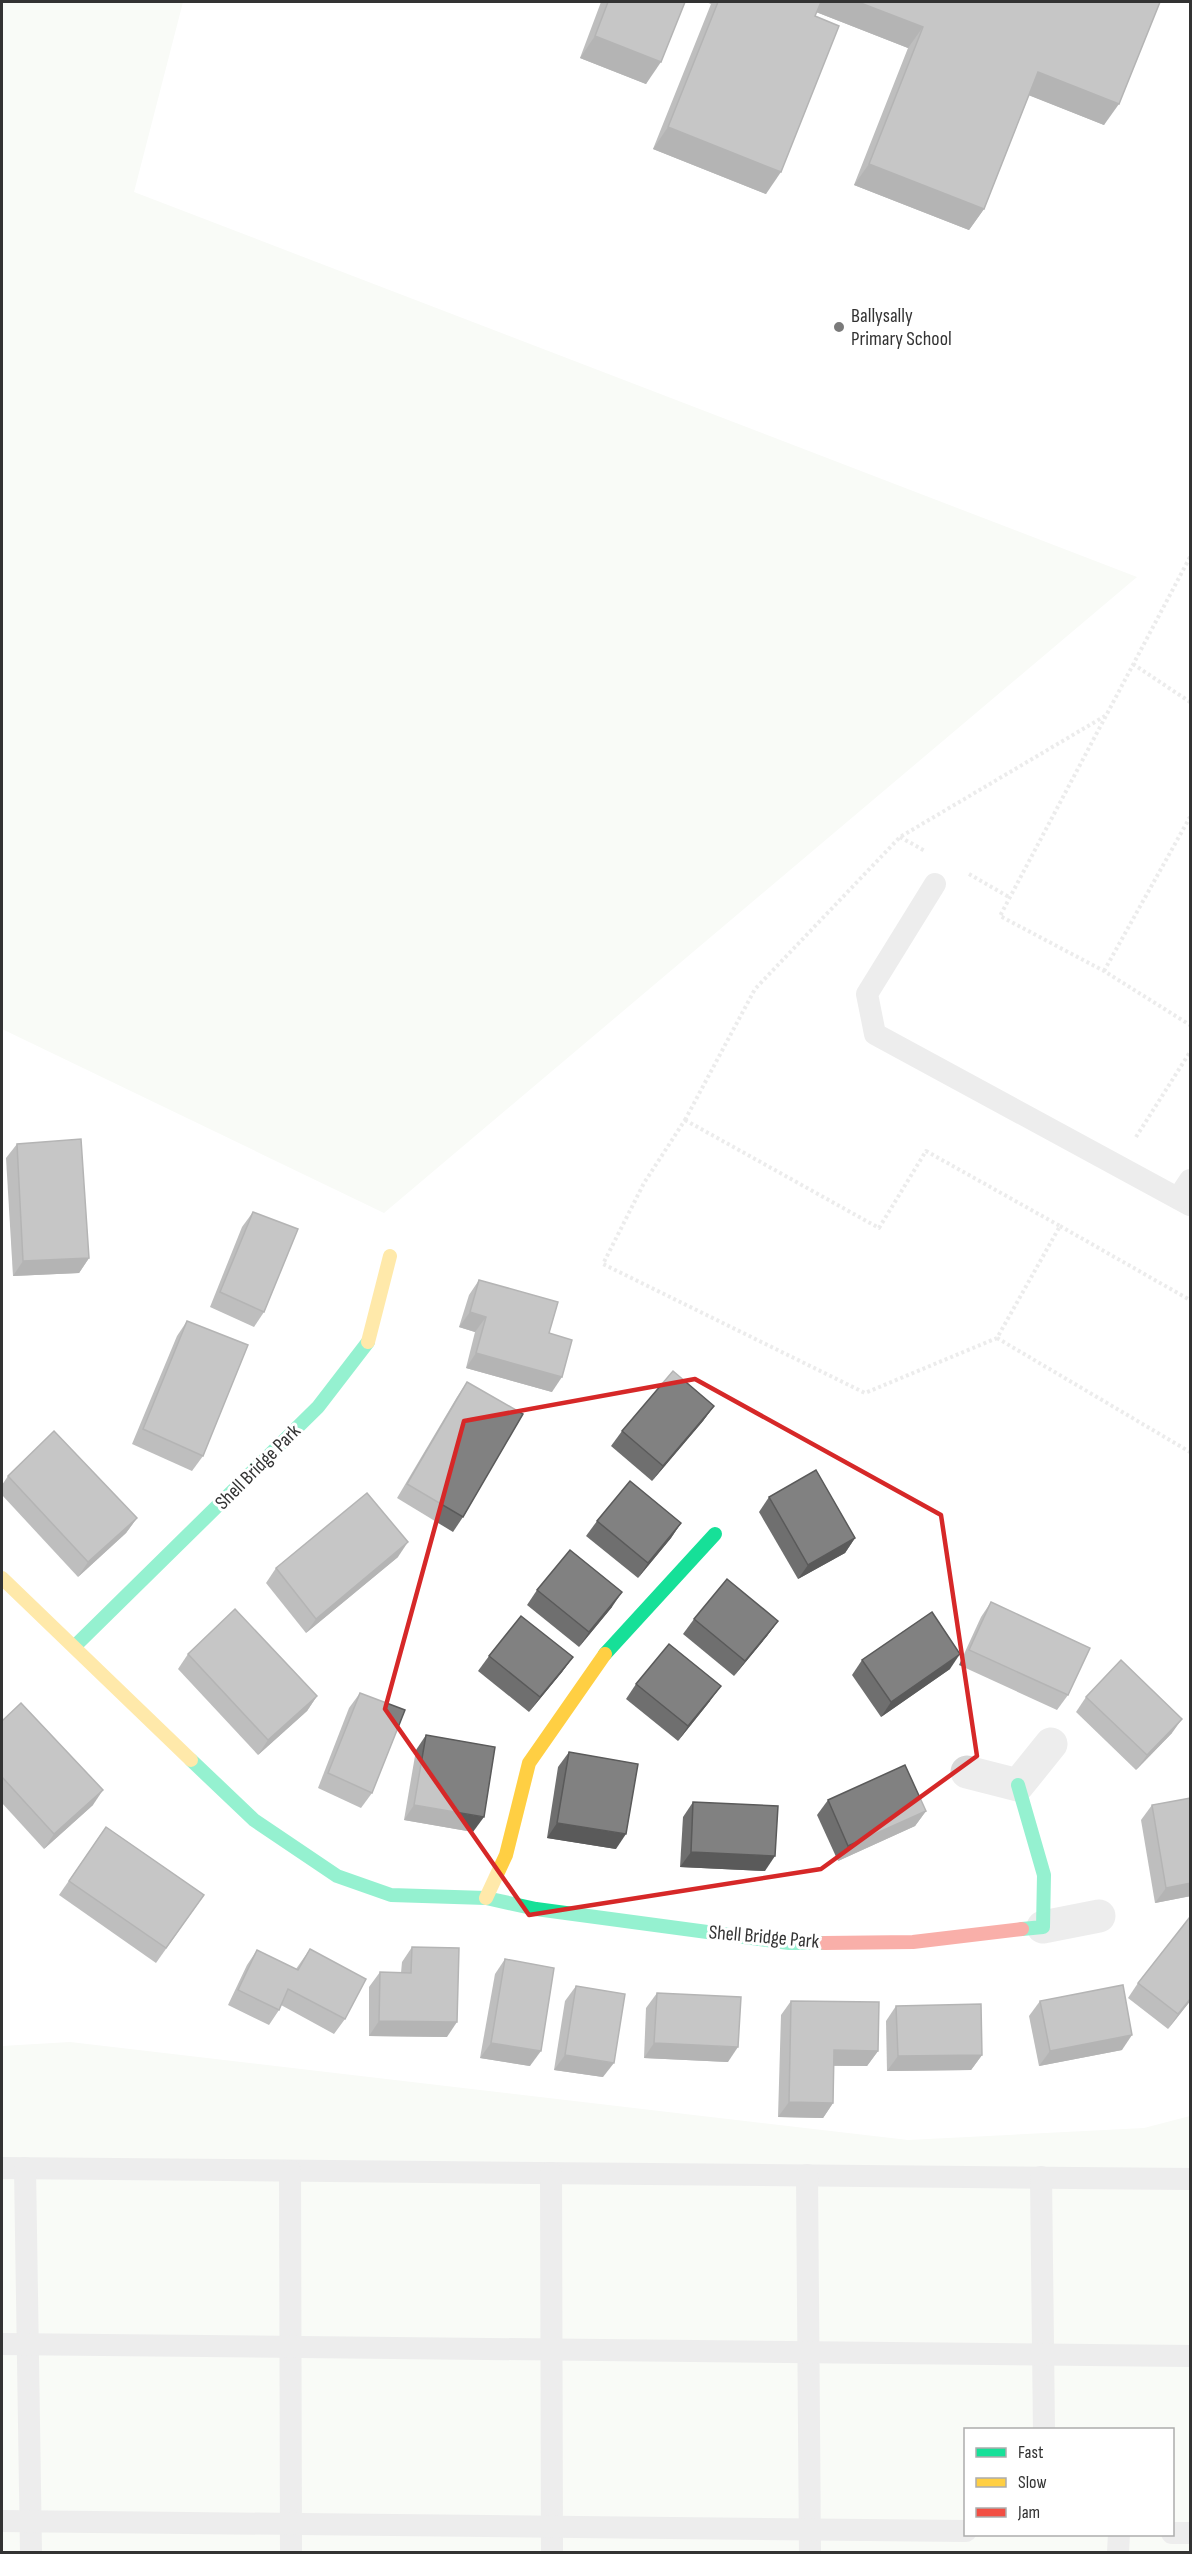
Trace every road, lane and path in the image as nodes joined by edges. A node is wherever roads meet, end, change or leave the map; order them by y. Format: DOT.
graph roads {
  1 [pos="1191,557"];
  2 [pos="1133,664"];
  3 [pos="1191,702"];
  4 [pos="1106,715"];
  5 [pos="1191,817"];
  6 [pos="935,884"];
  7 [pos="1104,971"];
  8 [pos="1191,1025"];
  9 [pos="1191,1052"];
  10 [pos="685,1120"];
  11 [pos="1118,1165"];
  12 [pos="1186,1194"];
  13 [pos="1060,1226"];
  14 [pos="390,1256"];
  15 [pos="1191,1300"];
  16 [pos="997,1338"];
  17 [pos="1191,1452"];
  18 [pos="715,1534"];
  19 [pos="2,1578"];
  20 [pos="75,1646"];
  21 [pos="1051,1744"];
  22 [pos="967,1772"];
  23 [pos="1018,1785"];
  24 [pos="486,1898"];
  25 [pos="1099,1916"];
  26 [pos="1043,1927"];
  27 [pos="2,2168"];
  28 [pos="25,2168"];
  29 [pos="290,2171"];
  30 [pos="551,2173"];
  31 [pos="807,2175"];
  32 [pos="1041,2177"];
  33 [pos="1191,2179"];
  34 [pos="2,2344"];
  35 [pos="27,2344"];
  36 [pos="290,2347"];
  37 [pos="552,2350"];
  38 [pos="808,2352"];
  39 [pos="1043,2355"];
  40 [pos="1191,2356"];
  41 [pos="1044,2428"];
  42 [pos="2,2521"];
  43 [pos="30,2521"];
  44 [pos="291,2524"];
  45 [pos="552,2526"];
  46 [pos="810,2529"];
  47 [pos="964,2531"];
  48 [pos="1174,2533"];
  49 [pos="1191,2533"];
  50 [pos="1119,2536"];
  51 [pos="31,2553"];
  52 [pos="291,2553"];
  53 [pos="552,2553"];
  54 [pos="810,2553"];
  55 [pos="1119,2553"];
  1 -- 2 [label="path"];
  2 -- 3 [label="path"];
  2 -- 4 [label="path"];
  4 -- 7 [label="path"];
  4 -- 10 [label="path"];
  5 -- 7 [label="path"];
  6 -- 11 [label="lane"];
  7 -- 8 [label="path"];
  9 -- 11 [label="path"];
  10 -- 13 [label="path"];
  10 -- 16 [label="path"];
  11 -- 12 [label="lane"];
  13 -- 15 [label="path"];
  13 -- 16 [label="path"];
  14 -- 20 [label="street, Shell Bridge Park"];
  16 -- 17 [label="path"];
  18 -- 24 [label="street"];
  19 -- 20 [label="street, Shell Bridge Park"];
  20 -- 24 [label="street, Shell Bridge Park"];
  21 -- 23 [label="street"];
  22 -- 23 [label="street"];
  23 -- 26 [label="street"];
  24 -- 26 [label="street, Shell Bridge Park"];
  25 -- 26 [label="street, Shell Bridge Park"];
  27 -- 28 [label="lane"];
  28 -- 29 [label="lane"];
  28 -- 35 [label="lane"];
  29 -- 30 [label="lane"];
  29 -- 36 [label="lane"];
  30 -- 31 [label="lane"];
  30 -- 37 [label="lane"];
  31 -- 32 [label="lane"];
  31 -- 38 [label="lane"];
  32 -- 33 [label="lane"];
  32 -- 39 [label="lane"];
  34 -- 35 [label="lane"];
  35 -- 36 [label="lane"];
  35 -- 43 [label="lane"];
  36 -- 37 [label="lane"];
  36 -- 44 [label="lane"];
  37 -- 38 [label="lane"];
  37 -- 45 [label="lane"];
  38 -- 39 [label="lane"];
  38 -- 46 [label="lane"];
  39 -- 40 [label="lane"];
  39 -- 41 [label="lane"];
  42 -- 43 [label="lane"];
  43 -- 44 [label="lane"];
  43 -- 51 [label="lane"];
  44 -- 45 [label="lane"];
  44 -- 52 [label="lane"];
  45 -- 46 [label="lane"];
  45 -- 53 [label="lane"];
  46 -- 47 [label="lane"];
  46 -- 54 [label="lane"];
  48 -- 49 [label="lane"];
  50 -- 55 [label="lane"];
}
